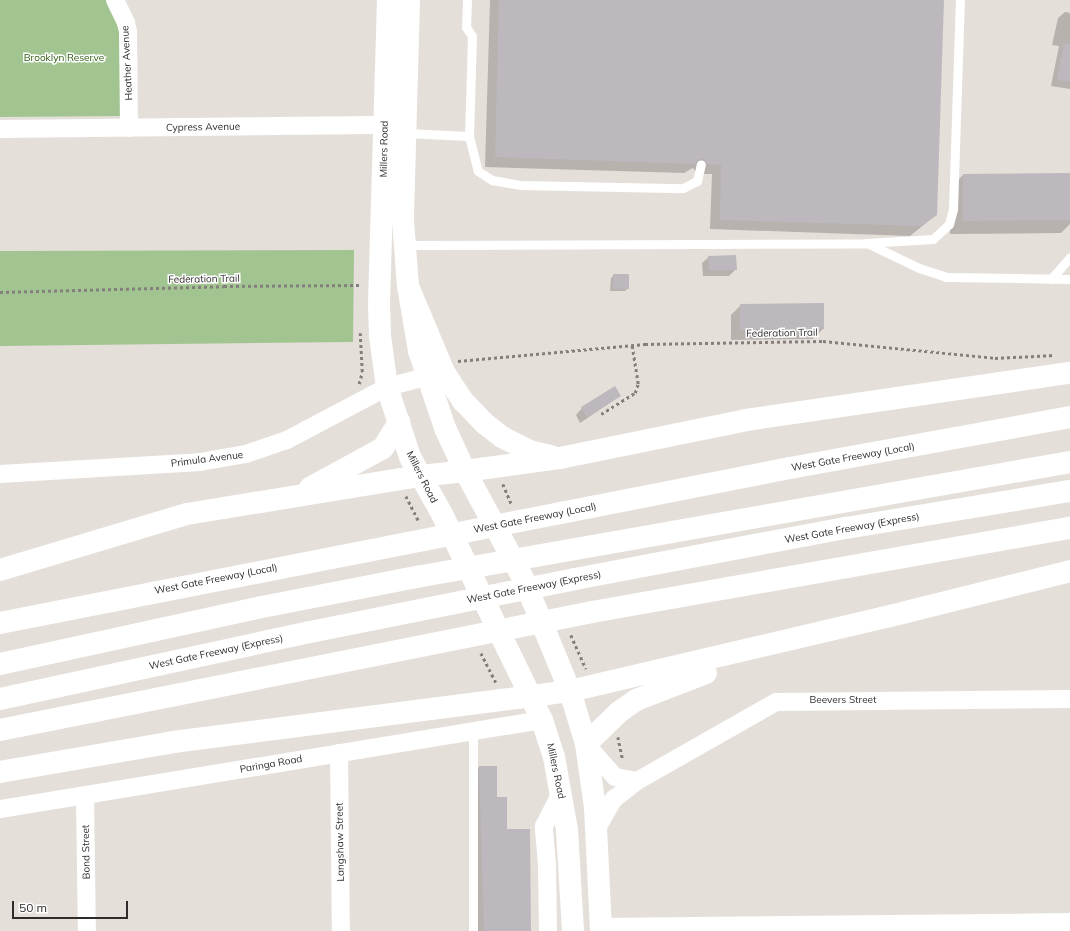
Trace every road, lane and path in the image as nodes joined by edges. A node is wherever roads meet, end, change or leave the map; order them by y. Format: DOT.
graph roads {
  1 [pos="115,0"];
  2 [pos="388,0"];
  3 [pos="409,0"];
  4 [pos="467,0"];
  5 [pos="960,0"];
  6 [pos="129,128"];
  7 [pos="398,128"];
  8 [pos="0,129"];
  9 [pos="469,136"];
  10 [pos="701,164"];
  11 [pos="866,242"];
  12 [pos="404,245"];
  13 [pos="1070,257"];
  14 [pos="1051,279"];
  15 [pos="1070,279"];
  16 [pos="380,285"];
  17 [pos="0,292"];
  18 [pos="632,345"];
  19 [pos="494,359"];
  20 [pos="1066,364"];
  21 [pos="435,374"];
  22 [pos="387,387"];
  23 [pos="600,414"];
  24 [pos="1070,417"];
  25 [pos="399,422"];
  26 [pos="560,458"];
  27 [pos="1070,462"];
  28 [pos="465,471"];
  29 [pos="0,474"];
  30 [pos="420,476"];
  31 [pos="1070,491"];
  32 [pos="295,496"];
  33 [pos="1070,528"];
  34 [pos="0,570"];
  35 [pos="1070,571"];
  36 [pos="906,612"];
  37 [pos="0,623"];
  38 [pos="0,664"];
  39 [pos="570,690"];
  40 [pos="533,696"];
  41 [pos="0,699"];
  42 [pos="1070,699"];
  43 [pos="542,720"];
  44 [pos="0,730"];
  45 [pos="473,730"];
  46 [pos="586,744"];
  47 [pos="339,753"];
  48 [pos="0,772"];
  49 [pos="637,781"];
  50 [pos="561,792"];
  51 [pos="86,796"];
  52 [pos="0,809"];
  53 [pos="598,828"];
  54 [pos="1070,922"];
  55 [pos="601,929"];
  56 [pos="87,931"];
  57 [pos="341,931"];
  58 [pos="473,931"];
  59 [pos="548,931"];
  60 [pos="573,931"];
  1 -- 6 [label="street, Heather Avenue"];
  2 -- 7 [label="main road, Millers Road"];
  3 -- 7 [label="main road, Millers Road"];
  4 -- 9 [label="lane"];
  5 -- 11 [label="lane"];
  6 -- 7 [label="street, Cypress Avenue"];
  6 -- 8 [label="street, Cypress Avenue"];
  7 -- 9 [label="lane"];
  7 -- 12 [label="main road, Millers Road"];
  7 -- 16 [label="main road, Millers Road"];
  9 -- 10 [label="lane"];
  11 -- 12 [label="lane"];
  11 -- 14 [label="lane"];
  12 -- 21 [label="main road, Millers Road"];
  13 -- 14 [label="lane"];
  14 -- 15 [label="lane"];
  16 -- 17 [label="path, Federation Trail"];
  16 -- 22 [label="main road, Millers Road"];
  18 -- 19 [label="path, Federation Trail"];
  18 -- 20 [label="path, Federation Trail"];
  18 -- 23 [label="path"];
  20 -- 26 [label="main road"];
  21 -- 22 [label="street, Primula Avenue"];
  21 -- 26 [label="main road"];
  21 -- 28 [label="main road"];
  22 -- 25 [label="main road, Millers Road"];
  22 -- 29 [label="street, Primula Avenue"];
  24 -- 37 [label="main road, West Gate Freeway (Local)"];
  25 -- 30 [label="main road, Millers Road"];
  25 -- 32 [label="main road"];
  26 -- 28 [label="main road"];
  27 -- 38 [label="main road"];
  28 -- 30 [label="main road"];
  28 -- 39 [label="main road"];
  30 -- 32 [label="main road"];
  30 -- 40 [label="main road, Millers Road"];
  31 -- 41 [label="main road, West Gate Freeway (Express)"];
  32 -- 34 [label="main road"];
  33 -- 44 [label="main road"];
  35 -- 36 [label="main road"];
  36 -- 39 [label="main road"];
  36 -- 46 [label="main road"];
  39 -- 40 [label="main road"];
  39 -- 46 [label="main road"];
  40 -- 43 [label="main road, Millers Road"];
  40 -- 48 [label="main road"];
  42 -- 49 [label="street, Beevers Street"];
  43 -- 45 [label="street, Paringa Road"];
  43 -- 50 [label="main road, Millers Road"];
  45 -- 47 [label="street, Paringa Road"];
  45 -- 58 [label="lane"];
  46 -- 49 [label="street"];
  46 -- 53 [label="main road"];
  47 -- 51 [label="street, Paringa Road"];
  47 -- 57 [label="street, Langshaw Street"];
  49 -- 53 [label="street, Beevers Street"];
  50 -- 59 [label="street"];
  50 -- 60 [label="main road, Millers Road"];
  51 -- 52 [label="street, Paringa Road"];
  51 -- 56 [label="street, Bond Street"];
  53 -- 55 [label="main road"];
  54 -- 55 [label="street"];
}
